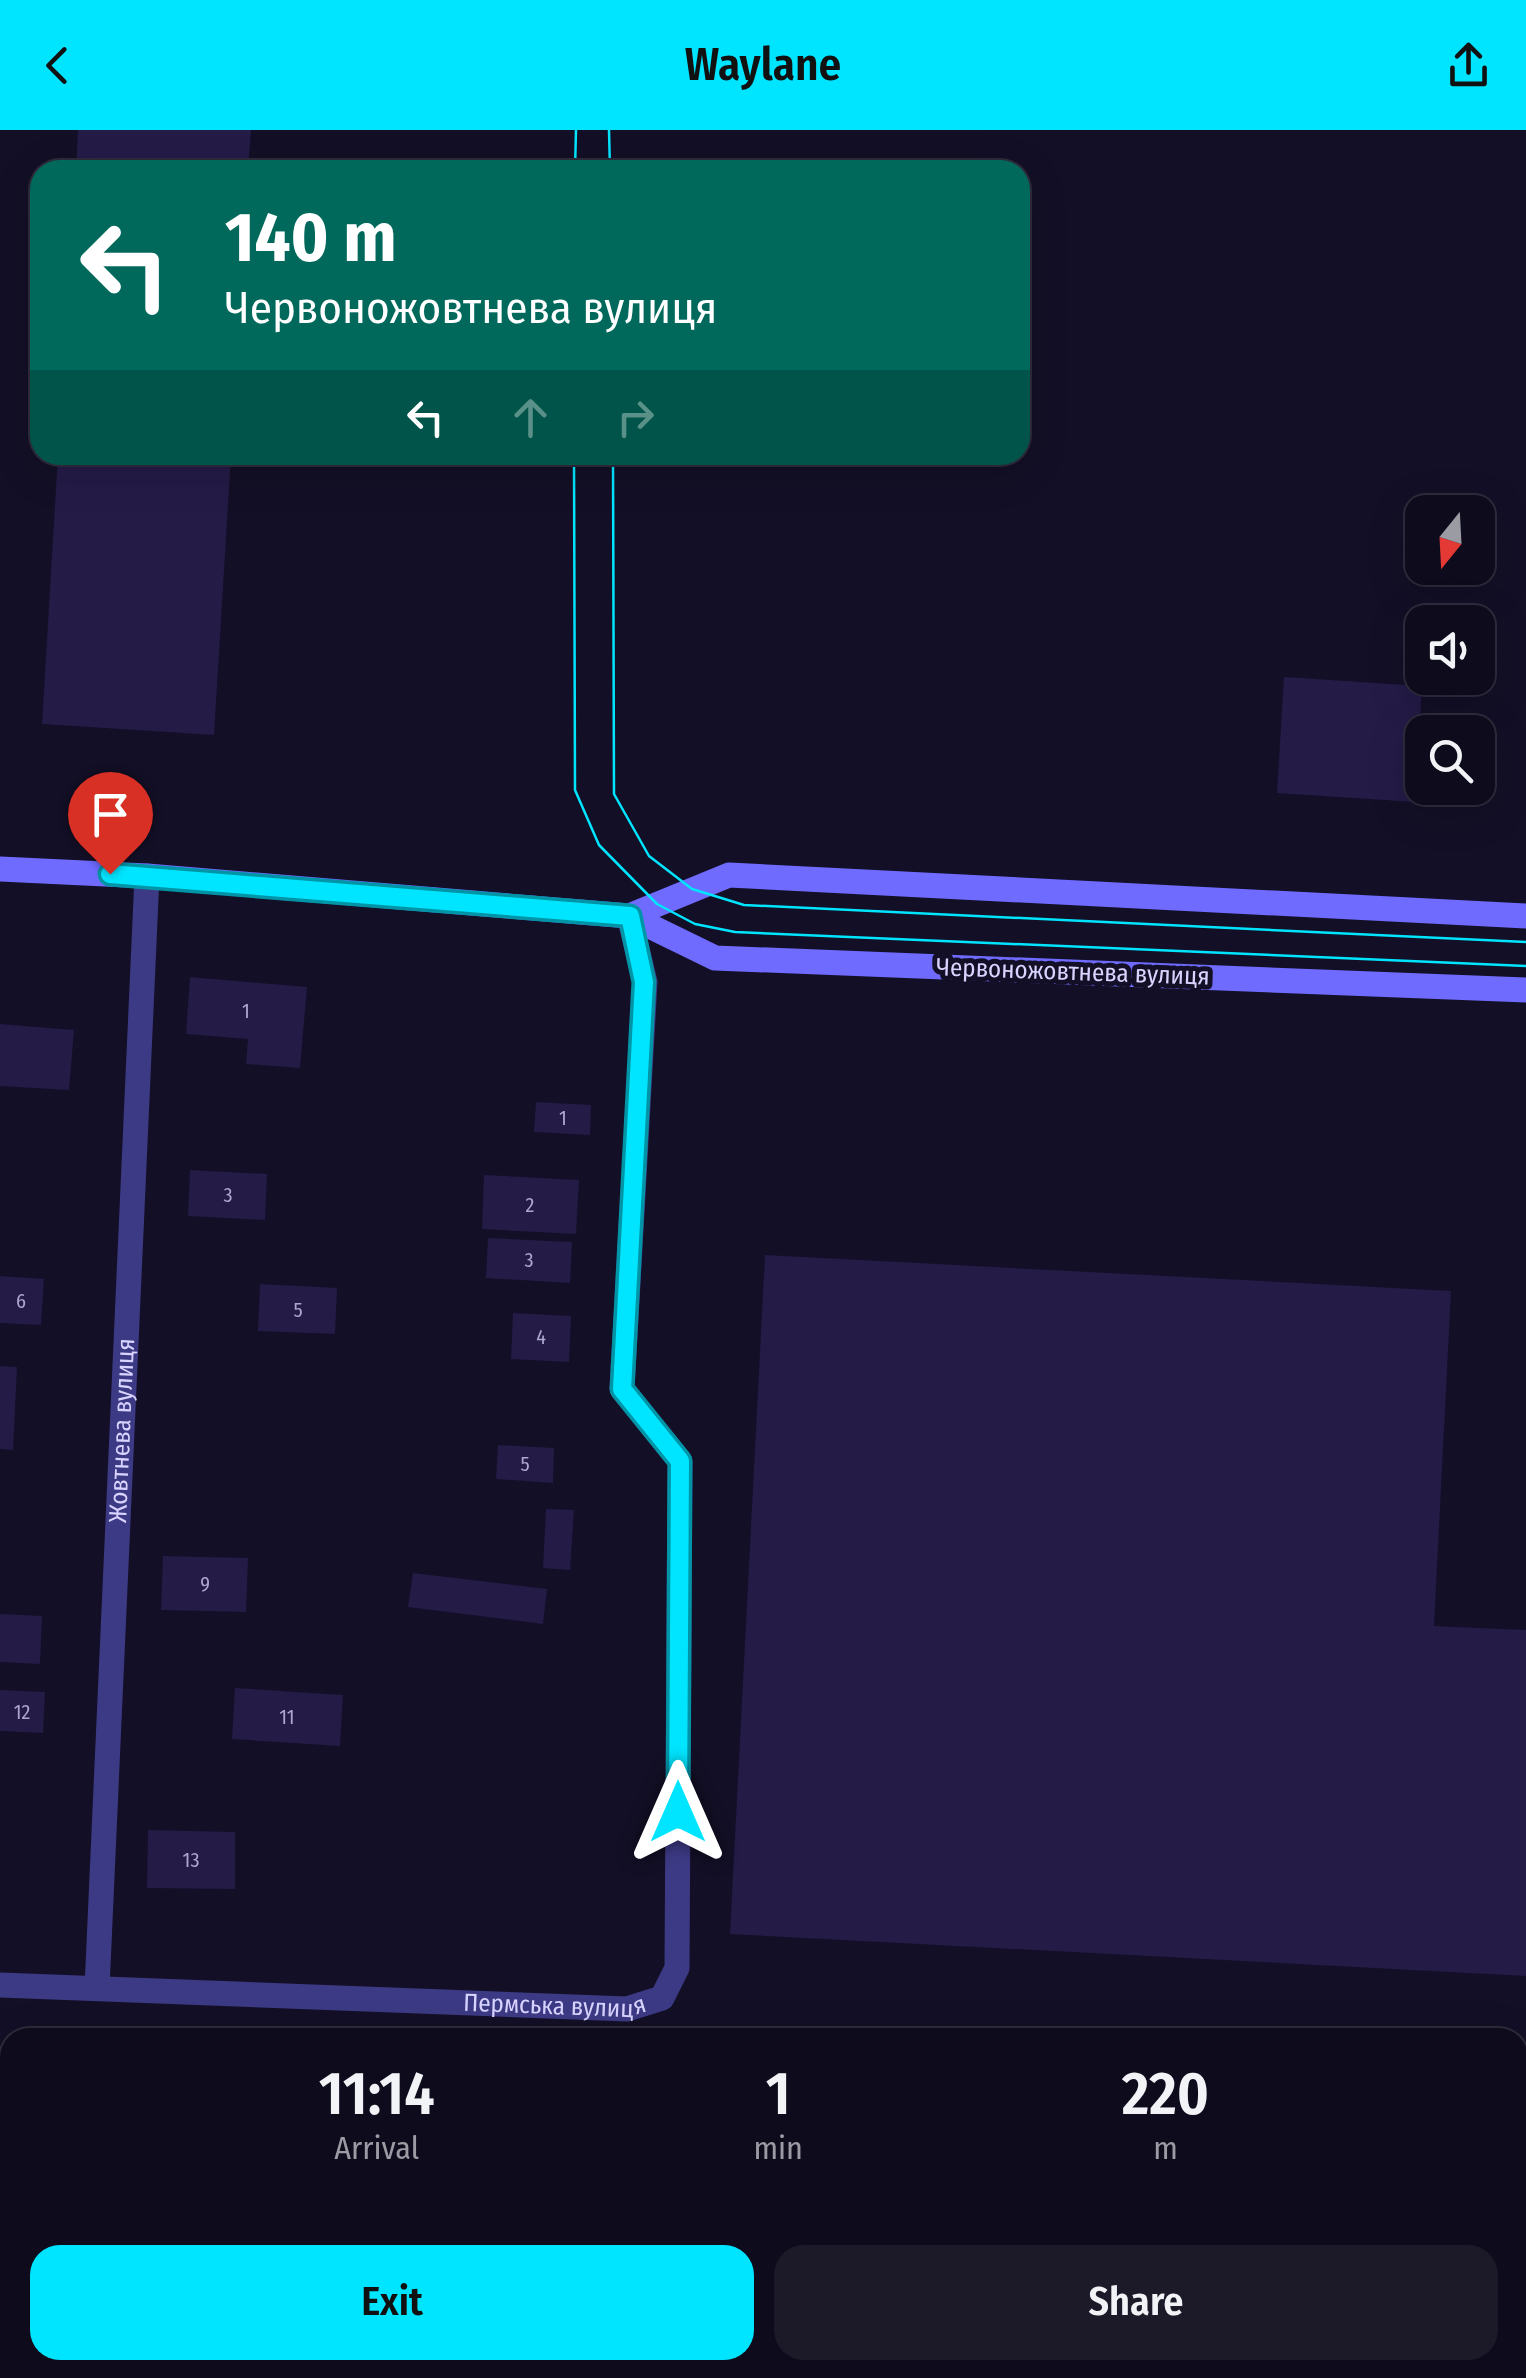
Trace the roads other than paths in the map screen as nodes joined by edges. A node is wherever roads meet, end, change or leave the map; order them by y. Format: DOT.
graph roads {
  1 [pos="0,868"];
  2 [pos="148,876"];
  3 [pos="630,916"];
  4 [pos="1526,916"];
  5 [pos="1526,990"];
  6 [pos="0,1986"];
  7 [pos="97,1988"];
  1 -- 2 [label="main road, Червоножовтнева вулиця"];
  2 -- 3 [label="main road, Червоножовтнева вулиця"];
  2 -- 7 [label="street, Жовтнева вулиця"];
  3 -- 4 [label="main road, Червоножовтнева вулиця"];
  3 -- 5 [label="main road, Червоножовтнева вулиця"];
  3 -- 7 [label="street, Пермська вулиця"];
  6 -- 7 [label="street, Пермська вулиця"];
}
